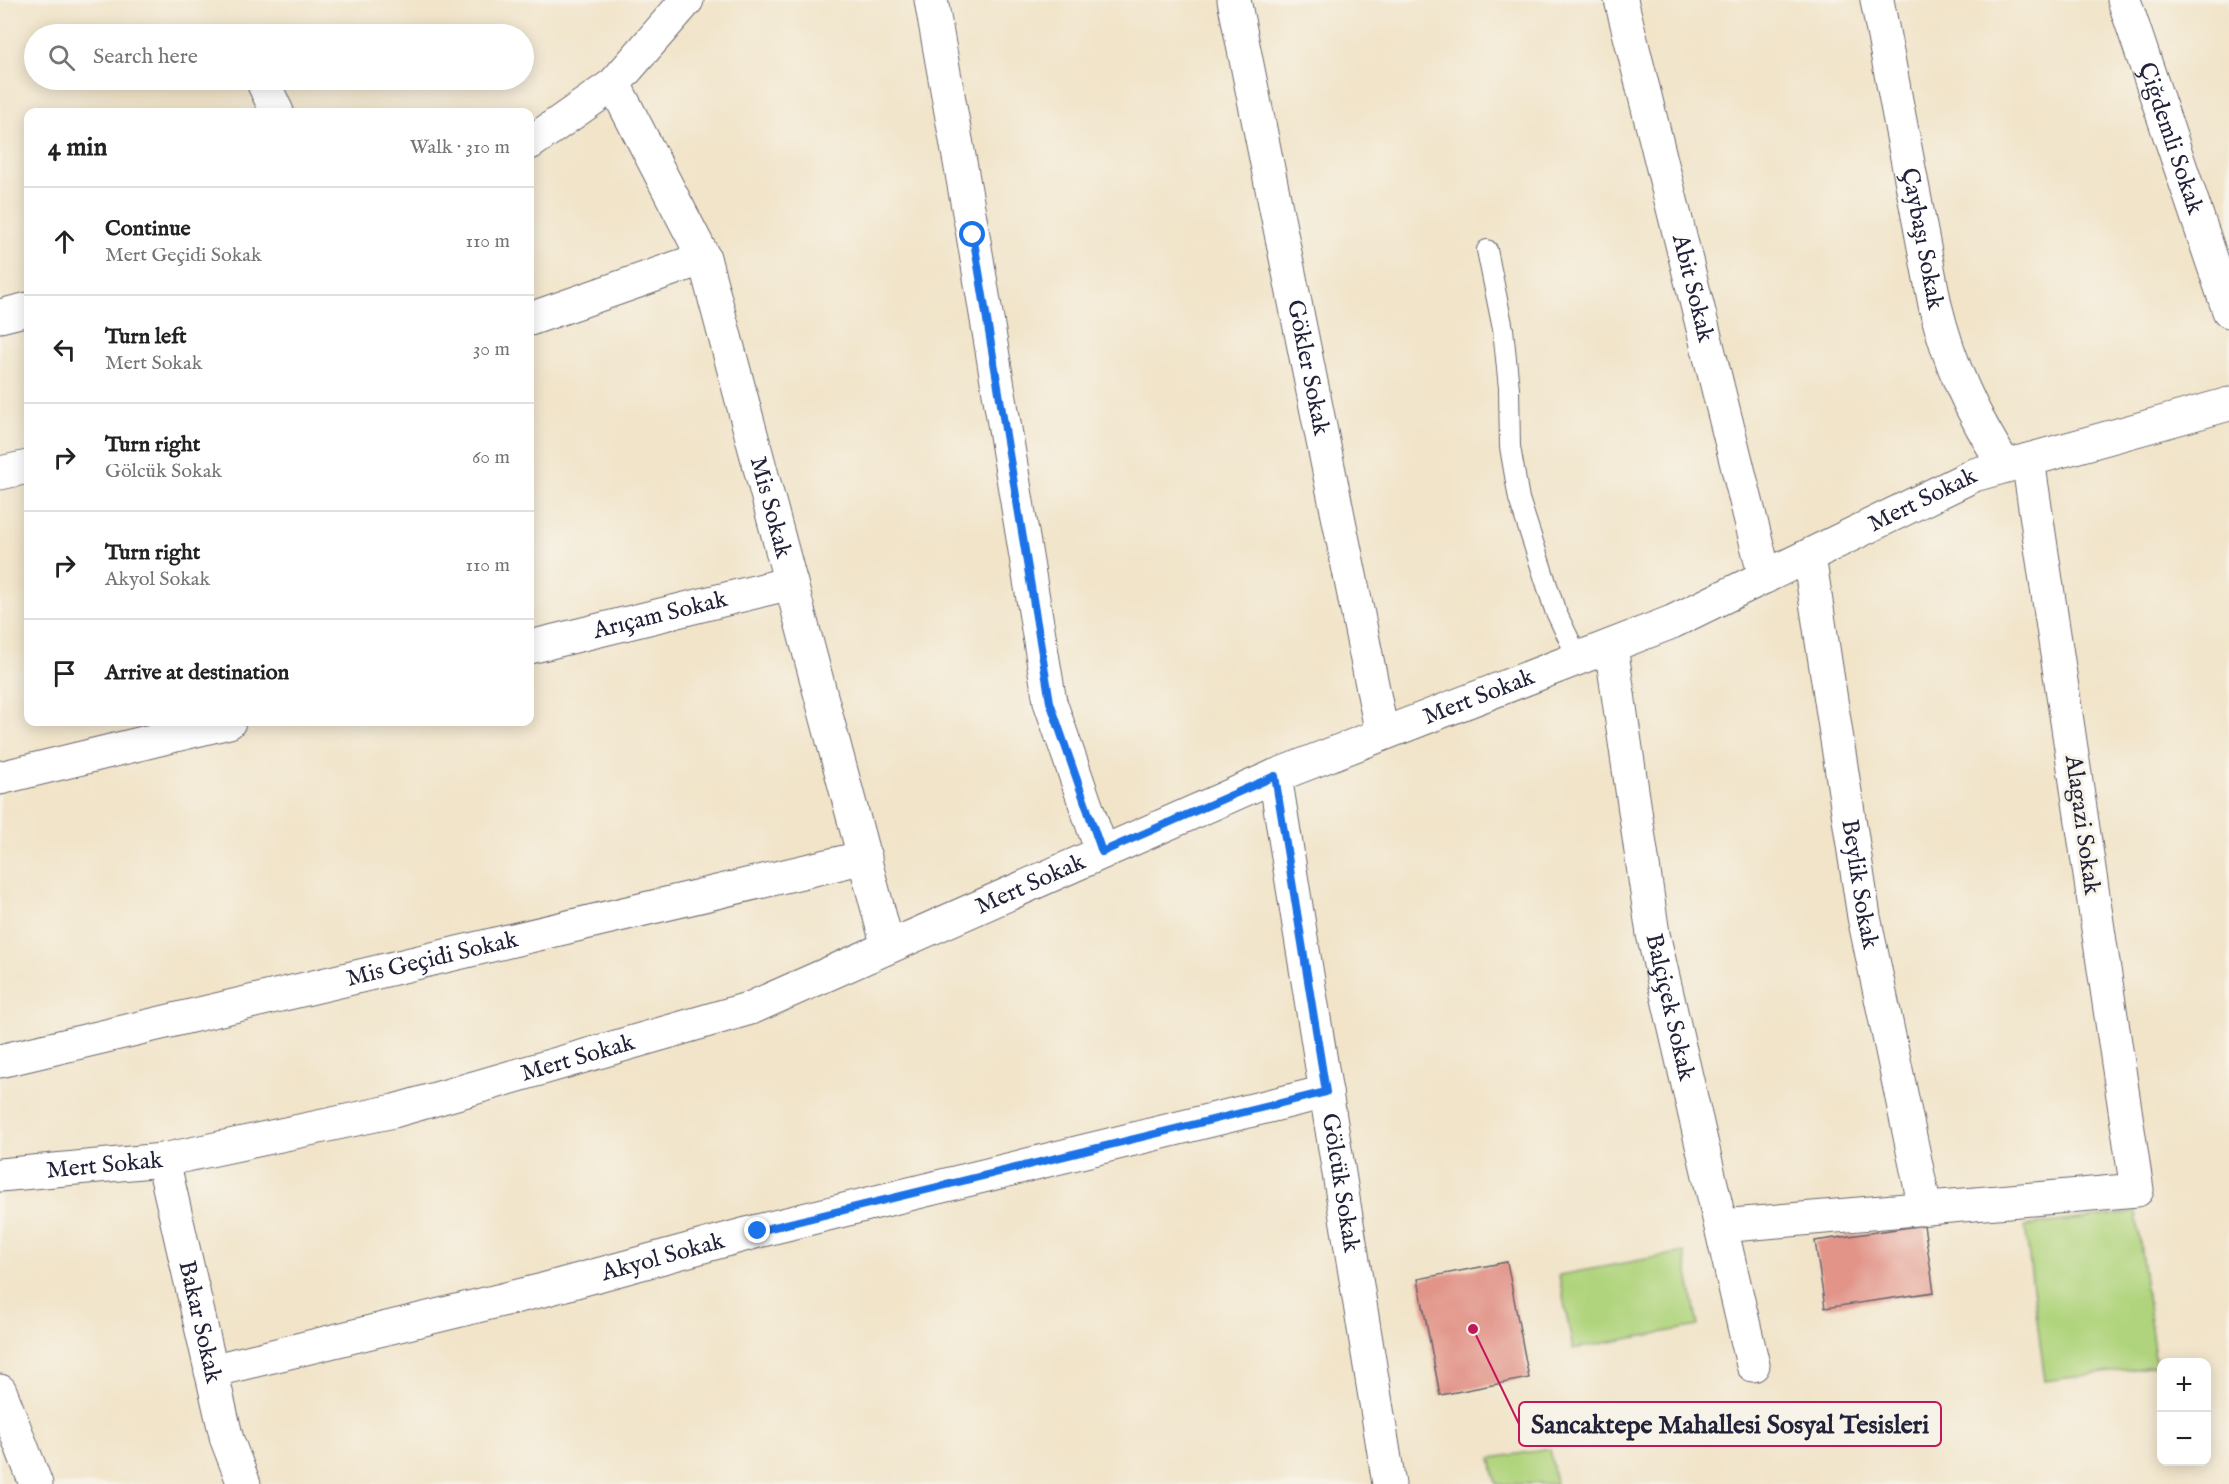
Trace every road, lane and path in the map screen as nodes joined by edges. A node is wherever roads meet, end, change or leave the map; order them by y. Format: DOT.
graph roads {
  1 [pos="687,0"];
  2 [pos="931,0"];
  3 [pos="1234,0"];
  4 [pos="1621,0"];
  5 [pos="1876,0"];
  6 [pos="2124,0"];
  7 [pos="614,84"];
  8 [pos="267,90"];
  9 [pos="275,108"];
  10 [pos="534,140"];
  11 [pos="1487,250"];
  12 [pos="704,258"];
  13 [pos="24,310"];
  14 [pos="2229,311"];
  15 [pos="0,316"];
  16 [pos="534,318"];
  17 [pos="2229,404"];
  18 [pos="2016,463"];
  19 [pos="24,468"];
  20 [pos="0,474"];
  21 [pos="1809,556"];
  22 [pos="1765,577"];
  23 [pos="791,583"];
  24 [pos="1611,646"];
  25 [pos="534,647"];
  26 [pos="1578,658"];
  27 [pos="214,726"];
  28 [pos="1382,734"];
  29 [pos="1275,776"];
  30 [pos="0,778"];
  31 [pos="1102,852"];
  32 [pos="865,857"];
  33 [pos="888,947"];
  34 [pos="0,1061"];
  35 [pos="1326,1092"];
  36 [pos="162,1160"];
  37 [pos="0,1175"];
  38 [pos="1925,1209"];
  39 [pos="1721,1226"];
  40 [pos="1753,1365"];
  41 [pos="212,1371"];
  42 [pos="0,1391"];
  43 [pos="36,1484"];
  44 [pos="244,1484"];
  45 [pos="1389,1484"];
  1 -- 7 [label="street"];
  2 -- 31 [label="street"];
  3 -- 28 [label="street, Gökler Sokak"];
  4 -- 22 [label="street, Abit Sokak"];
  5 -- 18 [label="street, Çaybaşı Sokak"];
  6 -- 14 [label="street, Çiğdemli Sokak"];
  7 -- 10 [label="street"];
  7 -- 12 [label="street, Mis Sokak"];
  8 -- 9 [label="street"];
  11 -- 26 [label="lane"];
  12 -- 16 [label="street"];
  12 -- 23 [label="street, Mis Sokak"];
  13 -- 15 [label="street"];
  17 -- 18 [label="street, Mert Sokak"];
  18 -- 21 [label="street, Mert Sokak"];
  18 -- 38 [label="street, Alagazi Sokak"];
  19 -- 20 [label="street"];
  21 -- 22 [label="street, Mert Sokak"];
  21 -- 38 [label="street, Beylik Sokak"];
  22 -- 24 [label="street, Mert Sokak"];
  23 -- 25 [label="street, Arıçam Sokak"];
  23 -- 32 [label="street, Mis Sokak"];
  24 -- 26 [label="street, Mert Sokak"];
  24 -- 39 [label="street, Balçiçek Sokak"];
  26 -- 28 [label="street, Mert Sokak"];
  27 -- 30 [label="street"];
  28 -- 29 [label="street, Mert Sokak"];
  29 -- 31 [label="street, Mert Sokak"];
  29 -- 35 [label="street, Gölcük Sokak"];
  31 -- 33 [label="street, Mert Sokak"];
  32 -- 33 [label="street, Mis Sokak"];
  32 -- 34 [label="street, Mis Geçidi Sokak"];
  33 -- 36 [label="street, Mert Sokak"];
  35 -- 41 [label="street, Akyol Sokak"];
  35 -- 45 [label="street, Gölcük Sokak"];
  36 -- 37 [label="street, Mert Sokak"];
  36 -- 41 [label="street, Bakar Sokak"];
  38 -- 39 [label="street"];
  39 -- 40 [label="street, Balçiçek Sokak"];
  41 -- 44 [label="street, Bakar Sokak"];
  42 -- 43 [label="street"];
}
